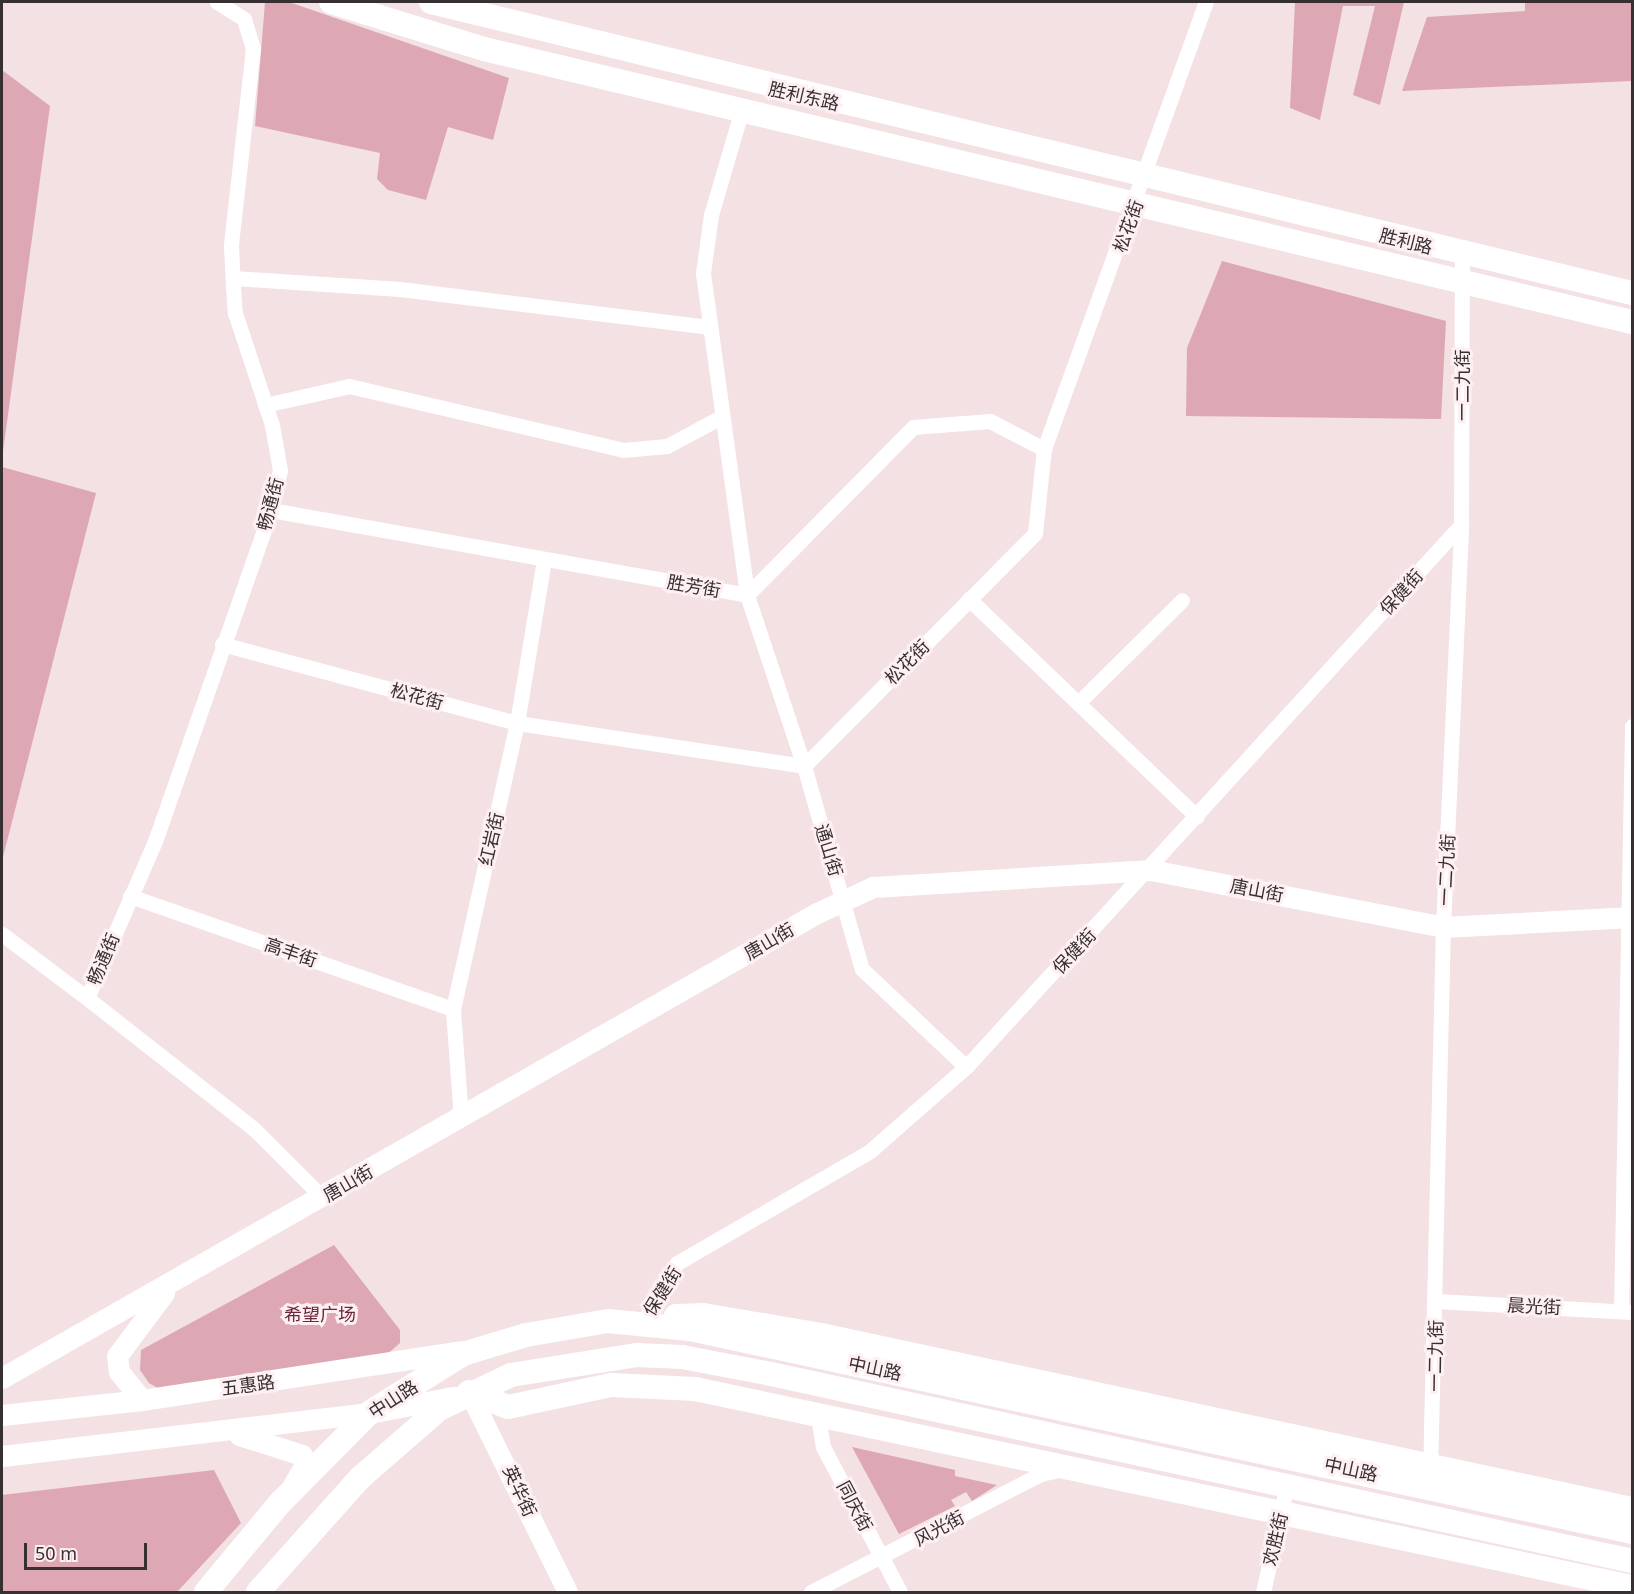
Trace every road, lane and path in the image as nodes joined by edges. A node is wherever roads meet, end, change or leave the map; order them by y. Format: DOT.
graph roads {
  1 [pos="217,2"];
  2 [pos="331,2"];
  3 [pos="431,2"];
  4 [pos="1206,2"];
  5 [pos="742,109"];
  6 [pos="1180,185"];
  7 [pos="1462,254"];
  8 [pos="234,278"];
  9 [pos="1462,284"];
  10 [pos="1632,293"];
  11 [pos="1632,322"];
  12 [pos="709,327"];
  13 [pos="265,405"];
  14 [pos="721,417"];
  15 [pos="1044,449"];
  16 [pos="271,510"];
  17 [pos="1461,525"];
  18 [pos="544,560"];
  19 [pos="747,596"];
  20 [pos="969,599"];
  21 [pos="1182,600"];
  22 [pos="222,644"];
  23 [pos="1078,703"];
  24 [pos="516,723"];
  25 [pos="1632,726"];
  26 [pos="804,766"];
  27 [pos="1197,817"];
  28 [pos="1151,870"];
  29 [pos="130,896"];
  30 [pos="844,897"];
  31 [pos="1630,917"];
  32 [pos="1443,927"];
  33 [pos="2,934"];
  34 [pos="87,998"];
  35 [pos="453,1009"];
  36 [pos="966,1067"];
  37 [pos="461,1119"];
  38 [pos="323,1198"];
  39 [pos="170,1286"];
  40 [pos="1436,1301"];
  41 [pos="1627,1311"];
  42 [pos="644,1321"];
  43 [pos="493,1343"];
  44 [pos="2,1378"];
  45 [pos="469,1392"];
  46 [pos="142,1400"];
  47 [pos="369,1413"];
  48 [pos="2,1415"];
  49 [pos="819,1416"];
  50 [pos="224,1431"];
  51 [pos="2,1456"];
  52 [pos="1068,1469"];
  53 [pos="1429,1475"];
  54 [pos="1287,1485"];
  55 [pos="280,1503"];
  56 [pos="1283,1509"];
  57 [pos="1629,1510"];
  58 [pos="1597,1524"];
  59 [pos="1632,1532"];
  60 [pos="883,1558"];
  61 [pos="1627,1572"];
  62 [pos="206,1593"];
  63 [pos="258,1593"];
  64 [pos="568,1593"];
  65 [pos="811,1593"];
  66 [pos="900,1593"];
  67 [pos="1263,1593"];
  1 -- 8 [label="street, 畅通街"];
  2 -- 5 [label="main road, 胜利路"];
  3 -- 6 [label="main road, 胜利东路"];
  4 -- 15 [label="street, 松花街"];
  5 -- 9 [label="main road, 胜利路"];
  5 -- 12 [label="street, 通山街"];
  6 -- 7 [label="main road, 胜利路"];
  7 -- 9 [label="street, 一二九街"];
  7 -- 10 [label="main road, 胜利路"];
  8 -- 12 [label="street"];
  8 -- 13 [label="street, 畅通街"];
  9 -- 11 [label="main road, 胜利路"];
  9 -- 17 [label="street, 一二九街"];
  12 -- 14 [label="street, 通山街"];
  13 -- 14 [label="street"];
  13 -- 16 [label="street, 畅通街"];
  14 -- 19 [label="street, 通山街"];
  15 -- 19 [label="street, 胜芳街"];
  15 -- 20 [label="street, 松花街"];
  16 -- 18 [label="street, 胜芳街"];
  16 -- 22 [label="street, 畅通街"];
  17 -- 27 [label="street, 保健街"];
  17 -- 32 [label="street, 一二九街"];
  18 -- 19 [label="street, 胜芳街"];
  18 -- 24 [label="street, 红岩街"];
  19 -- 26 [label="street, 通山街"];
  20 -- 23 [label="street"];
  20 -- 26 [label="street, 松花街"];
  21 -- 23 [label="street"];
  22 -- 24 [label="street, 松花街"];
  22 -- 29 [label="street, 畅通街"];
  23 -- 27 [label="street"];
  24 -- 26 [label="street, 松花街"];
  24 -- 35 [label="street, 红岩街"];
  25 -- 31 [label="street"];
  26 -- 30 [label="street, 通山街"];
  27 -- 28 [label="street, 保健街"];
  28 -- 30 [label="main road, 唐山街"];
  28 -- 32 [label="main road, 唐山街"];
  28 -- 36 [label="street, 保健街"];
  29 -- 34 [label="street, 畅通街"];
  29 -- 35 [label="street, 高丰街"];
  30 -- 36 [label="street, 通山街"];
  30 -- 37 [label="main road, 唐山街"];
  31 -- 32 [label="main road, 唐山街"];
  31 -- 41 [label="street"];
  32 -- 40 [label="street, 一二九街"];
  33 -- 34 [label="street, 畅通街"];
  34 -- 38 [label="street, 畅通街"];
  35 -- 37 [label="street, 红岩街"];
  36 -- 42 [label="street, 保健街"];
  37 -- 38 [label="main road, 唐山街"];
  38 -- 39 [label="main road, 唐山街"];
  39 -- 44 [label="main road, 唐山街"];
  39 -- 46 [label="main road"];
  40 -- 41 [label="street, 晨光街"];
  40 -- 53 [label="street, 一二九街"];
  42 -- 43 [label="main road, 中山路"];
  42 -- 53 [label="main road, 中山路"];
  43 -- 46 [label="main road, 五惠路"];
  43 -- 47 [label="main road, 中山路"];
  45 -- 47 [label="main road"];
  45 -- 49 [label="main road"];
  45 -- 54 [label="main road, 中山路"];
  45 -- 63 [label="main road, 中山路"];
  45 -- 64 [label="street, 英华街"];
  46 -- 48 [label="main road, 五惠路"];
  47 -- 50 [label="main road"];
  47 -- 55 [label="main road, 中山路"];
  49 -- 52 [label="main road"];
  49 -- 60 [label="street, 同庆街"];
  50 -- 51 [label="main road"];
  50 -- 55 [label="main road"];
  52 -- 56 [label="main road"];
  52 -- 60 [label="street, 风光街"];
  53 -- 57 [label="main road"];
  53 -- 58 [label="main road, 中山路"];
  54 -- 56 [label="street, 欢胜街"];
  54 -- 61 [label="main road, 中山路"];
  55 -- 62 [label="main road, 中山路"];
  56 -- 61 [label="main road"];
  56 -- 67 [label="street, 欢胜街"];
  57 -- 58 [label="main road"];
  58 -- 59 [label="main road, 中山路"];
  60 -- 65 [label="street, 风光街"];
  60 -- 66 [label="street, 同庆街"];
}
